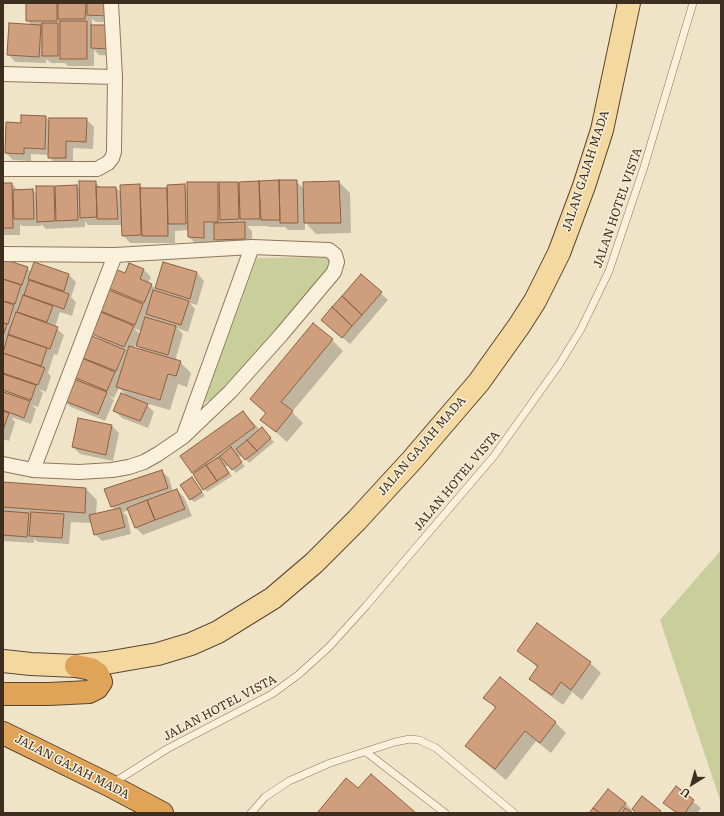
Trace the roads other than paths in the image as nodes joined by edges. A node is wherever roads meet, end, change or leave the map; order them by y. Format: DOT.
graph roads {
  1 [pos="111,3"];
  2 [pos="629,3"];
  3 [pos="693,3"];
  4 [pos="3,74"];
  5 [pos="115,77"];
  6 [pos="3,169"];
  7 [pos="252,247"];
  8 [pos="3,254"];
  9 [pos="115,255"];
  10 [pos="183,437"];
  11 [pos="3,464"];
  12 [pos="33,470"];
  13 [pos="3,660"];
  14 [pos="76,666"];
  15 [pos="3,694"];
  16 [pos="3,733"];
  17 [pos="366,752"];
  18 [pos="110,785"];
  19 [pos="162,813"];
  20 [pos="251,813"];
  21 [pos="446,813"];
  22 [pos="514,813"];
  1 -- 5 [label="street"];
  2 -- 14 [label="main road, JALAN GAJAH MADA"];
  3 -- 18 [label="lane, JALAN HOTEL VISTA"];
  4 -- 5 [label="street"];
  5 -- 6 [label="street"];
  7 -- 9 [label="street"];
  7 -- 10 [label="street"];
  7 -- 10 [label="street"];
  8 -- 9 [label="street"];
  9 -- 12 [label="street"];
  10 -- 12 [label="street"];
  11 -- 12 [label="street"];
  13 -- 14 [label="main road, JALAN GAJAH MADA"];
  14 -- 15 [label="highway"];
  16 -- 18 [label="highway, JALAN GAJAH MADA"];
  17 -- 20 [label="lane"];
  17 -- 21 [label="lane"];
  17 -- 22 [label="lane"];
  18 -- 19 [label="highway, JALAN GAJAH MADA"];
}
